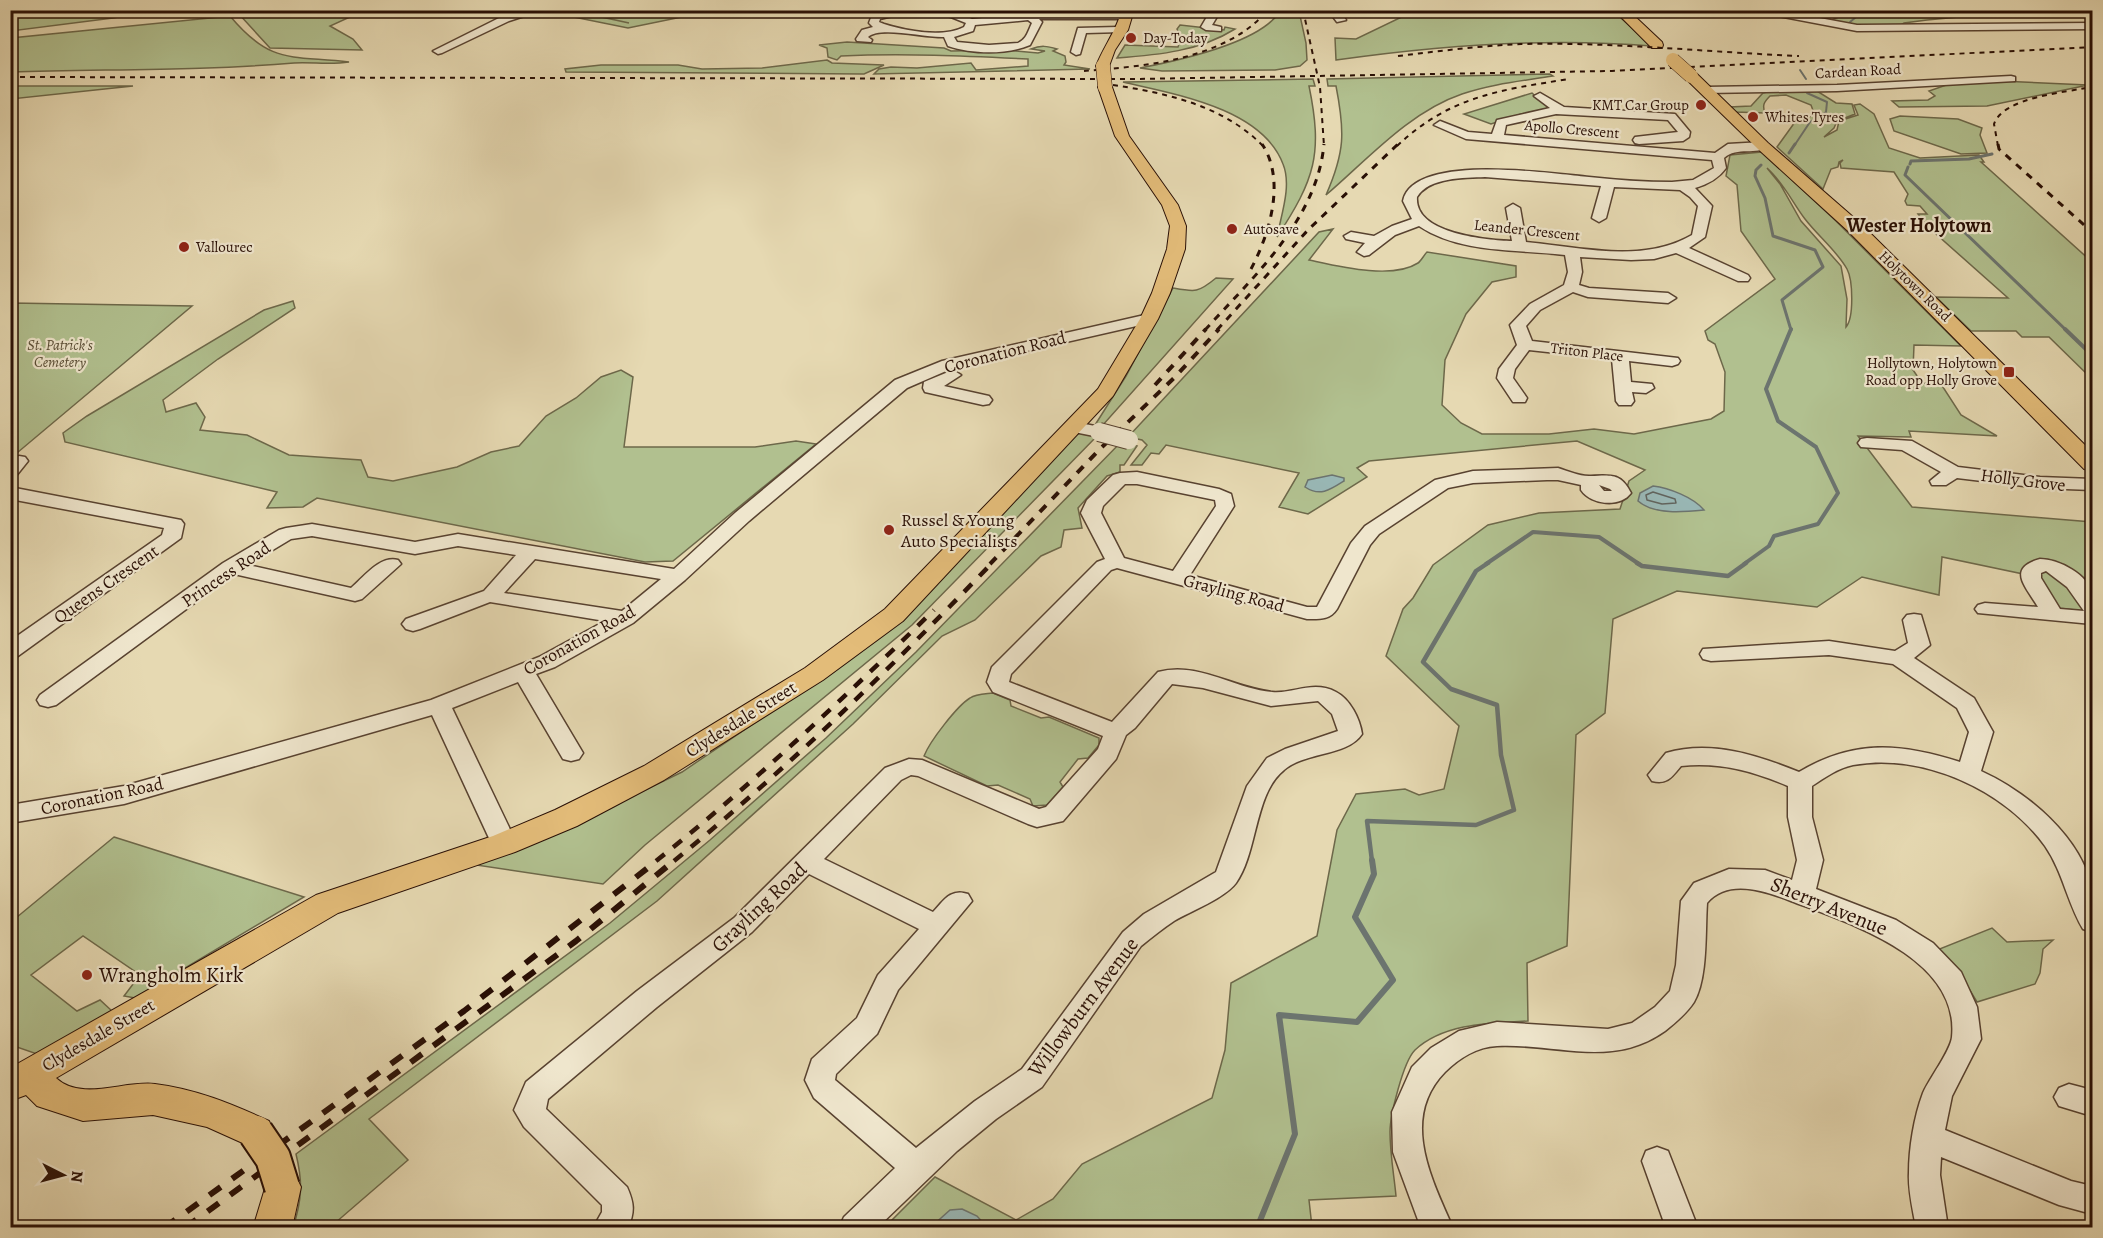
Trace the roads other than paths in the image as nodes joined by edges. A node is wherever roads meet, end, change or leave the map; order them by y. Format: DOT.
graph roads {
  1 [pos="538,10"];
  2 [pos="913,10"];
  3 [pos="930,10"];
  4 [pos="1216,10"];
  5 [pos="1333,10"];
  6 [pos="1620,10"];
  7 [pos="1752,10"];
  8 [pos="889,11"];
  9 [pos="959,12"];
  10 [pos="1055,12"];
  11 [pos="1127,13"];
  12 [pos="1029,16"];
  13 [pos="1341,20"];
  14 [pos="971,22"];
  15 [pos="2092,26"];
  16 [pos="880,28"];
  17 [pos="1217,29"];
  18 [pos="1122,30"];
  19 [pos="949,36"];
  20 [pos="867,40"];
  21 [pos="438,51"];
  22 [pos="1076,52"];
  23 [pos="2011,79"];
  24 [pos="1706,90"];
  25 [pos="1540,96"];
  26 [pos="1561,110"];
  27 [pos="1440,125"];
  28 [pos="1497,138"];
  29 [pos="1763,146"];
  30 [pos="1644,152"];
  31 [pos="1718,157"];
  32 [pos="1457,158"];
  33 [pos="1461,175"];
  34 [pos="1609,183"];
  35 [pos="1684,186"];
  36 [pos="1513,208"];
  37 [pos="1599,218"];
  38 [pos="1420,221"];
  39 [pos="1351,236"];
  40 [pos="1375,241"];
  41 [pos="1520,246"];
  42 [pos="1679,249"];
  43 [pos="1572,251"];
  44 [pos="1364,252"];
  45 [pos="1743,278"];
  46 [pos="1571,287"];
  47 [pos="1668,298"];
  48 [pos="1149,319"];
  49 [pos="1525,345"];
  50 [pos="1620,356"];
  51 [pos="964,360"];
  52 [pos="1672,361"];
  53 [pos="1646,388"];
  54 [pos="1519,398"];
  55 [pos="983,400"];
  56 [pos="1087,429"];
  57 [pos="1129,440"];
  58 [pos="1867,443"];
  59 [pos="2092,464"];
  60 [pos="1590,482"];
  61 [pos="2092,485"];
  62 [pos="10,493"];
  63 [pos="529,553"];
  64 [pos="1116,562"];
  65 [pos="391,564"];
  66 [pos="230,567"];
  67 [pos="678,576"];
  68 [pos="1178,578"];
  69 [pos="490,595"];
  70 [pos="2092,607"];
  71 [pos="1985,609"];
  72 [pos="2052,613"];
  73 [pos="626,618"];
  74 [pos="2092,618"];
  75 [pos="1914,620"];
  76 [pos="413,624"];
  77 [pos="10,651"];
  78 [pos="1711,654"];
  79 [pos="1899,658"];
  80 [pos="524,672"];
  81 [pos="1315,693"];
  82 [pos="48,700"];
  83 [pos="439,705"];
  84 [pos="1114,732"];
  85 [pos="571,753"];
  86 [pos="1968,774"];
  87 [pos="1660,775"];
  88 [pos="1800,782"];
  89 [pos="10,814"];
  90 [pos="504,844"];
  91 [pos="807,862"];
  92 [pos="1802,894"];
  93 [pos="959,901"];
  94 [pos="2092,922"];
  95 [pos="937,926"];
  96 [pos="20,1080"];
  97 [pos="1928,1137"];
  98 [pos="1657,1161"];
  99 [pos="916,1167"];
  100 [pos="2092,1200"];
  101 [pos="272,1227"];
  102 [pos="609,1227"];
  103 [pos="855,1227"];
  104 [pos="1437,1227"];
  105 [pos="1682,1227"];
  106 [pos="1932,1227"];
  1 -- 21 [label="street"];
  2 -- 8 [label="street"];
  3 -- 9 [label="street"];
  4 -- 17 [label="street"];
  5 -- 13 [label="street"];
  6 -- 24 [label="main road, Holytown Road, bridge"];
  7 -- 15 [label="street"];
  8 -- 16 [label="street"];
  9 -- 14 [label="street"];
  10 -- 11 [label="street"];
  10 -- 12 [label="street"];
  11 -- 18 [label="main road"];
  12 -- 14 [label="street"];
  12 -- 19 [label="street"];
  14 -- 19 [label="street"];
  16 -- 19 [label="street"];
  16 -- 20 [label="street"];
  18 -- 22 [label="street"];
  18 -- 48 [label="main road, Clydesdale Street, bridge"];
  23 -- 24 [label="street, Cardean Road"];
  24 -- 29 [label="main road, Holytown Road"];
  25 -- 26 [label="street, Apollo Crescent"];
  26 -- 28 [label="street, Apollo Crescent"];
  26 -- 30 [label="street, Apollo Crescent"];
  27 -- 28 [label="street, Apollo Crescent"];
  28 -- 30 [label="street, Apollo Crescent"];
  29 -- 31 [label="street"];
  29 -- 59 [label="main road, Holytown Road"];
  30 -- 31 [label="street, Apollo Crescent"];
  31 -- 35 [label="street"];
  32 -- 33 [label="street"];
  33 -- 34 [label="street"];
  33 -- 38 [label="street"];
  34 -- 35 [label="street"];
  34 -- 37 [label="street"];
  35 -- 42 [label="street"];
  36 -- 41 [label="street"];
  38 -- 40 [label="street"];
  38 -- 41 [label="street, Leander Crescent"];
  39 -- 40 [label="street"];
  40 -- 44 [label="street"];
  41 -- 43 [label="street, Leander Crescent"];
  42 -- 43 [label="street, Leander Crescent"];
  42 -- 45 [label="street"];
  43 -- 46 [label="street"];
  46 -- 47 [label="street"];
  46 -- 49 [label="street"];
  48 -- 51 [label="street, Coronation Road"];
  48 -- 56 [label="main road, Clydesdale Street"];
  49 -- 50 [label="street, Triton Place"];
  49 -- 54 [label="street"];
  50 -- 52 [label="street, Triton Place"];
  50 -- 53 [label="street"];
  51 -- 55 [label="street"];
  51 -- 67 [label="street, Coronation Road"];
  56 -- 57 [label="street, bridge"];
  56 -- 90 [label="main road, Clydesdale Street"];
  58 -- 61 [label="street, Holly Grove"];
  60 -- 68 [label="street, Grayling Road"];
  62 -- 77 [label="street, Queens Crescent"];
  63 -- 66 [label="street, Princess Road"];
  63 -- 67 [label="street, Princess Road"];
  63 -- 69 [label="street"];
  64 -- 68 [label="street, Grayling Road"];
  64 -- 68 [label="street"];
  64 -- 84 [label="street"];
  65 -- 66 [label="street"];
  66 -- 82 [label="street, Princess Road"];
  67 -- 73 [label="street, Coronation Road"];
  69 -- 73 [label="street"];
  69 -- 76 [label="street"];
  70 -- 72 [label="street"];
  71 -- 72 [label="street"];
  72 -- 74 [label="street"];
  73 -- 80 [label="street, Coronation Road"];
  75 -- 79 [label="street"];
  78 -- 79 [label="street"];
  79 -- 86 [label="street"];
  80 -- 83 [label="street, Coronation Road"];
  80 -- 85 [label="street"];
  81 -- 84 [label="street, Grayling Road"];
  81 -- 99 [label="street, Willowburn Avenue"];
  83 -- 89 [label="street, Coronation Road"];
  83 -- 90 [label="street"];
  84 -- 91 [label="street, Grayling Road"];
  86 -- 88 [label="street"];
  86 -- 94 [label="street"];
  87 -- 88 [label="street"];
  88 -- 92 [label="street"];
  90 -- 96 [label="main road, Clydesdale Street"];
  91 -- 95 [label="street"];
  91 -- 102 [label="street, Grayling Road"];
  92 -- 97 [label="street, Sherry Avenue"];
  92 -- 104 [label="street, Sherry Avenue"];
  93 -- 95 [label="street"];
  95 -- 99 [label="street"];
  96 -- 101 [label="main road, bridge"];
  97 -- 100 [label="street"];
  97 -- 106 [label="street, Sherry Avenue"];
  98 -- 105 [label="street"];
  99 -- 103 [label="street, Willowburn Avenue"];
}
